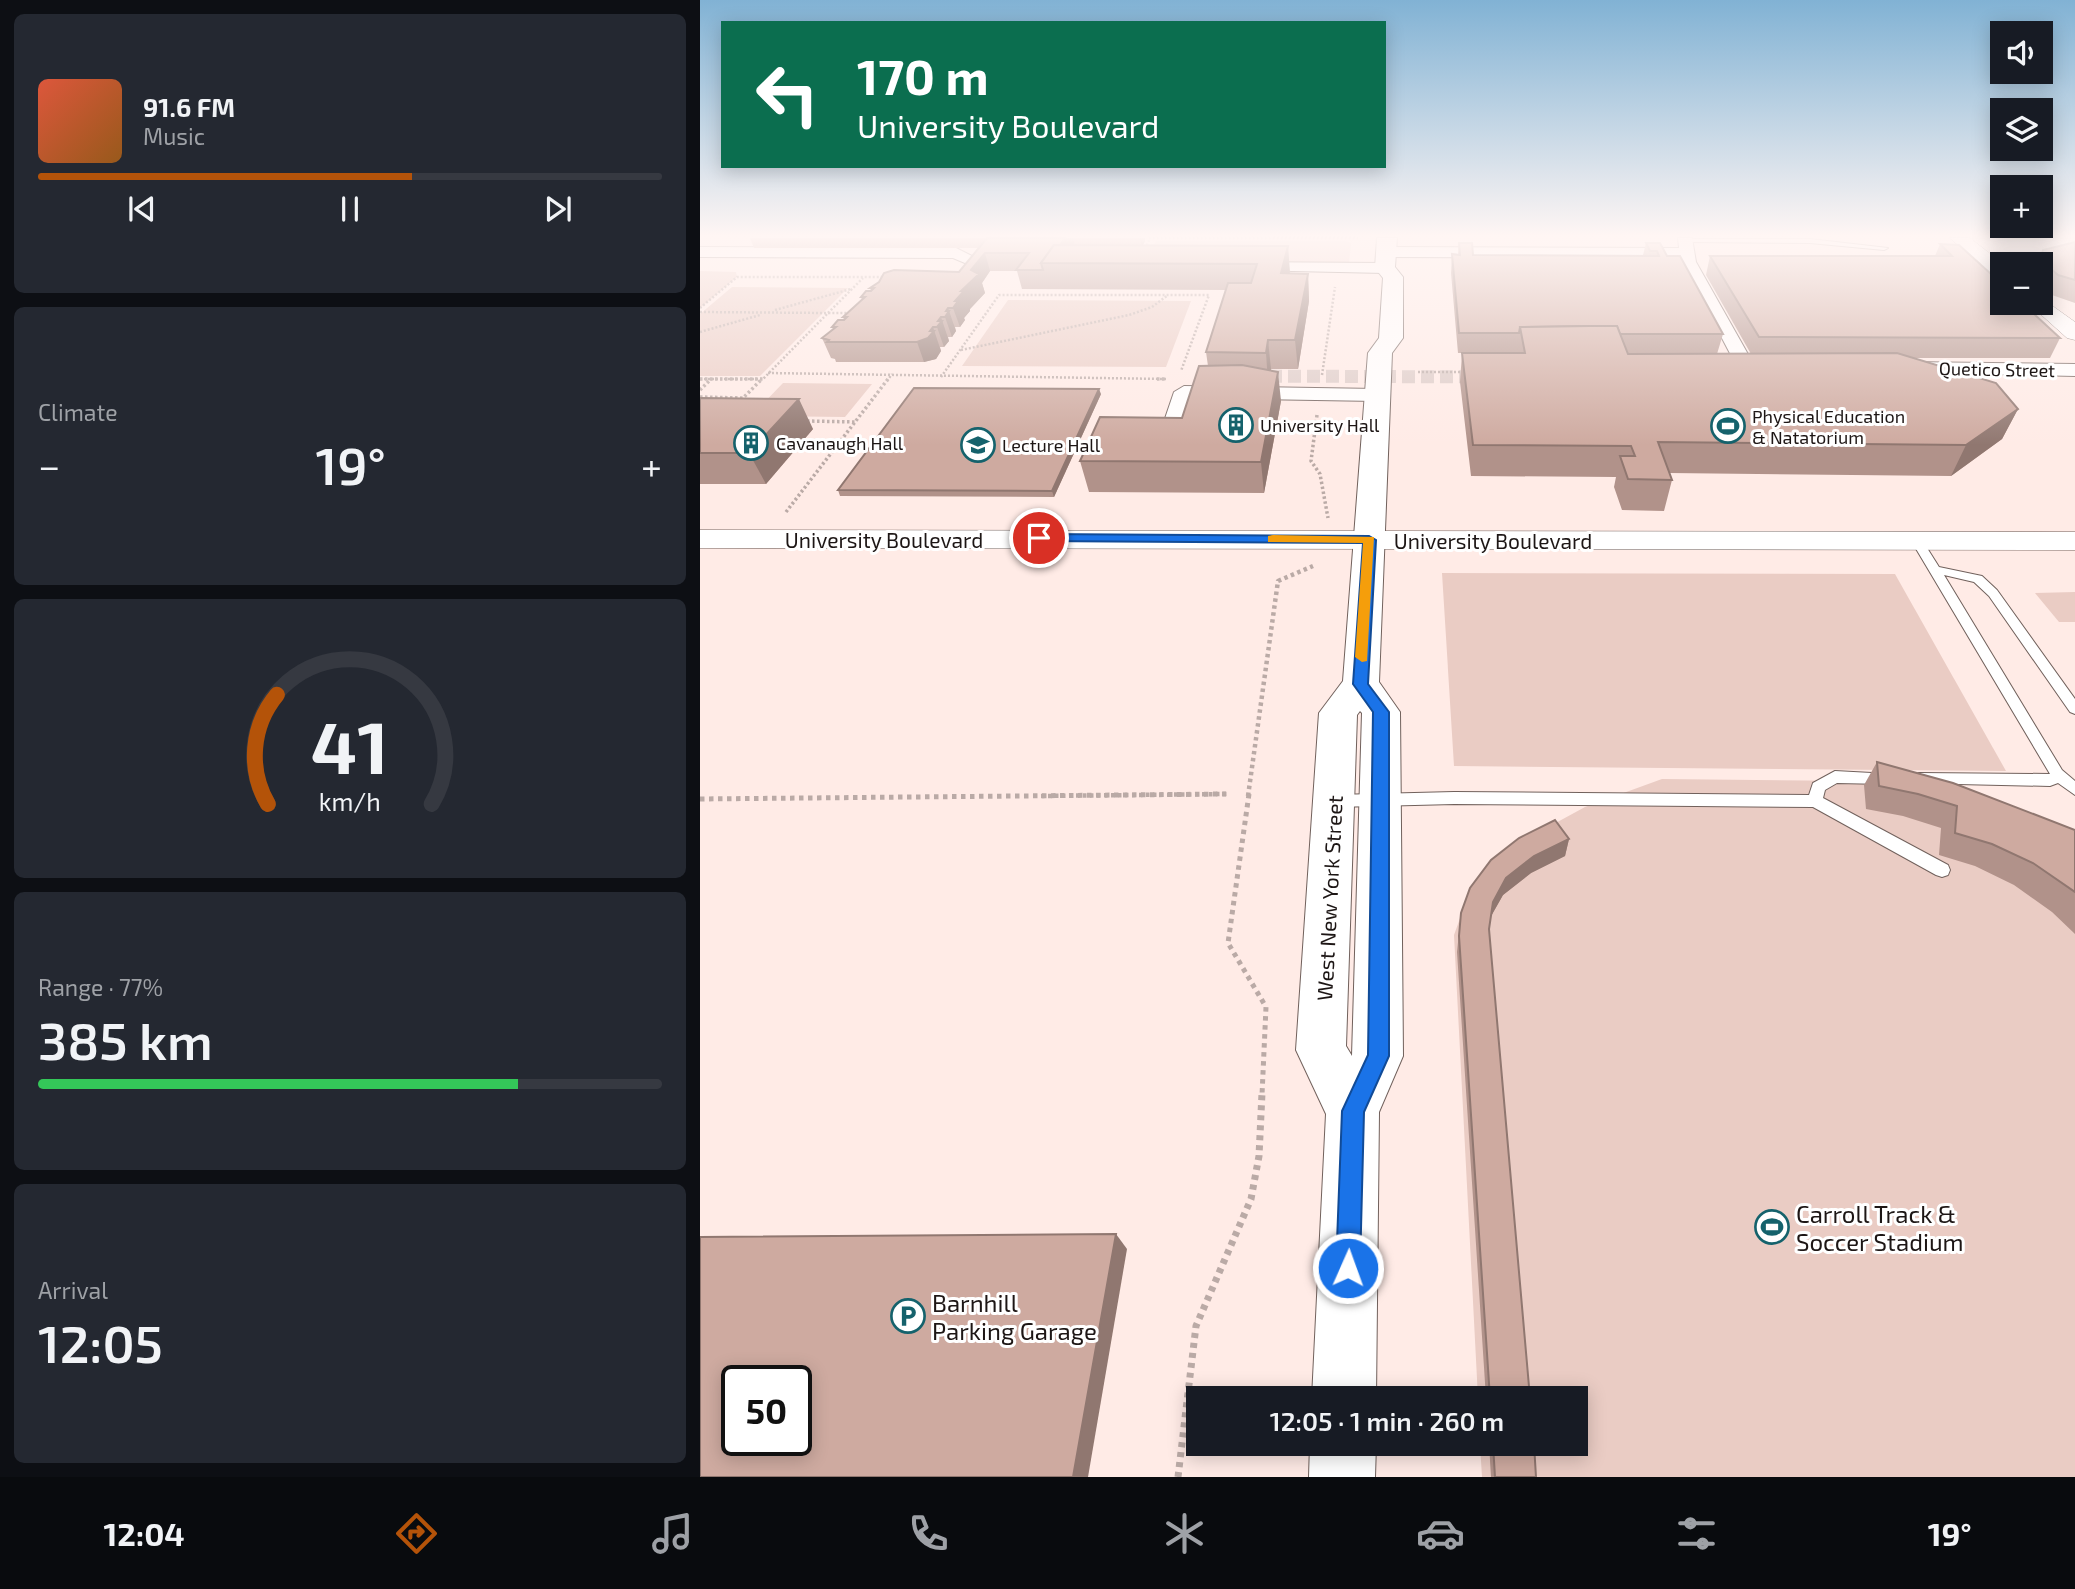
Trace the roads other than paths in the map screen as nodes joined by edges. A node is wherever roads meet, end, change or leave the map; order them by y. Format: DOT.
graph roads {
  1 [pos="1392,307"];
  2 [pos="1713,307"];
  3 [pos="2053,315"];
  4 [pos="2075,333"];
  5 [pos="1791,367"];
  6 [pos="1882,368"];
  7 [pos="2075,370"];
  8 [pos="1377,395"];
  9 [pos="1168,439"];
  10 [pos="700,539"];
  11 [pos="1369,540"];
  12 [pos="2075,541"];
  13 [pos="1918,542"];
  14 [pos="1935,570"];
  15 [pos="1361,684"];
  16 [pos="2075,709"];
  17 [pos="2060,777"];
  18 [pos="2075,789"];
  19 [pos="1815,800"];
  20 [pos="1334,801"];
  21 [pos="1380,801"];
  22 [pos="1942,870"];
  23 [pos="1353,1111"];
  24 [pos="1344,1386"];
  25 [pos="1343,1456"];
  26 [pos="1342,1477"];
  1 -- 8 [label="main road"];
  2 -- 5 [label="street"];
  3 -- 4 [label="street"];
  6 -- 7 [label="street, Quetico Street"];
  8 -- 9 [label="street"];
  8 -- 11 [label="main road"];
  10 -- 11 [label="street, University Boulevard"];
  11 -- 13 [label="street, University Boulevard"];
  11 -- 15 [label="main road"];
  12 -- 13 [label="street, University Boulevard"];
  13 -- 14 [label="lane"];
  14 -- 16 [label="lane"];
  14 -- 17 [label="lane"];
  15 -- 20 [label="main road, West New York Street"];
  15 -- 21 [label="main road, West New York Street"];
  17 -- 18 [label="lane"];
  17 -- 19 [label="lane"];
  19 -- 21 [label="lane"];
  19 -- 22 [label="lane"];
  20 -- 21 [label="lane"];
  20 -- 23 [label="main road, West New York Street"];
  21 -- 23 [label="main road, West New York Street"];
  23 -- 24 [label="main road, West New York Street"];
  25 -- 26 [label="main road"];
}
